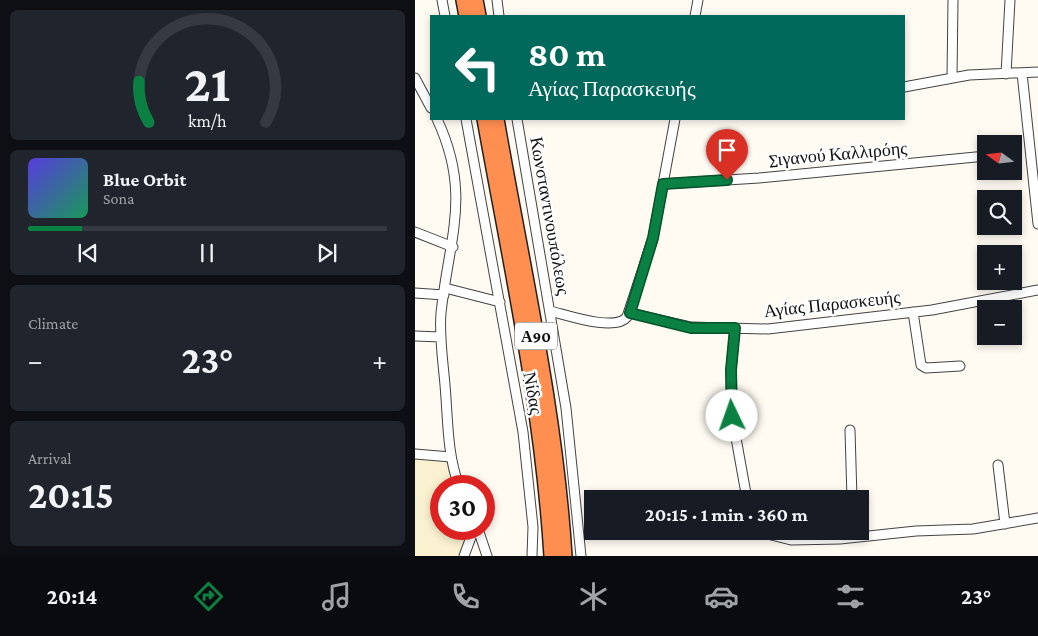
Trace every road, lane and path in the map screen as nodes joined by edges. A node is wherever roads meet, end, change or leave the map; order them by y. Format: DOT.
graph roads {
  1 [pos="442,0"];
  2 [pos="464,0"];
  3 [pos="475,0"];
  4 [pos="497,0"];
  5 [pos="698,0"];
  6 [pos="953,0"];
  7 [pos="1010,0"];
  8 [pos="445,15"];
  9 [pos="467,15"];
  10 [pos="478,15"];
  11 [pos="499,15"];
  12 [pos="695,15"];
  13 [pos="1038,72"];
  14 [pos="1021,73"];
  15 [pos="1006,74"];
  16 [pos="415,78"];
  17 [pos="952,78"];
  18 [pos="905,87"];
  19 [pos="430,106"];
  20 [pos="437,120"];
  21 [pos="466,120"];
  22 [pos="485,120"];
  23 [pos="496,120"];
  24 [pos="517,120"];
  25 [pos="675,120"];
  26 [pos="977,157"];
  27 [pos="663,184"];
  28 [pos="1038,224"];
  29 [pos="415,232"];
  30 [pos="453,247"];
  31 [pos="1038,290"];
  32 [pos="444,292"];
  33 [pos="415,294"];
  34 [pos="500,302"];
  35 [pos="551,311"];
  36 [pos="913,312"];
  37 [pos="630,313"];
  38 [pos="735,328"];
  39 [pos="415,336"];
  40 [pos="441,336"];
  41 [pos="960,366"];
  42 [pos="850,430"];
  43 [pos="415,454"];
  44 [pos="451,458"];
  45 [pos="998,465"];
  46 [pos="456,475"];
  47 [pos="745,490"];
  48 [pos="852,490"];
  49 [pos="1038,518"];
  50 [pos="1005,524"];
  51 [pos="869,534"];
  52 [pos="469,540"];
  53 [pos="481,540"];
  54 [pos="464,556"];
  55 [pos="487,556"];
  56 [pos="532,556"];
  57 [pos="552,556"];
  58 [pos="564,556"];
  59 [pos="581,556"];
  1 -- 8 [label="street"];
  2 -- 9 [label="highway"];
  3 -- 10 [label="highway"];
  4 -- 11 [label="street"];
  5 -- 12 [label="street"];
  6 -- 17 [label="street"];
  7 -- 15 [label="street"];
  13 -- 14 [label="street"];
  14 -- 15 [label="street"];
  14 -- 28 [label="street"];
  15 -- 17 [label="street"];
  16 -- 19 [label="street"];
  17 -- 18 [label="street"];
  20 -- 30 [label="street"];
  21 -- 34 [label="street, Νίδας"];
  22 -- 57 [label="highway, Α90"];
  23 -- 58 [label="highway, Α90"];
  24 -- 35 [label="street, Κωνσταντινουπόλεως"];
  25 -- 27 [label="street"];
  26 -- 27 [label="street, Σιγανού Καλλιρόης"];
  27 -- 37 [label="street"];
  29 -- 30 [label="street"];
  30 -- 32 [label="street"];
  31 -- 36 [label="street, Αγίας Παρασκευής"];
  32 -- 33 [label="street"];
  32 -- 34 [label="street"];
  32 -- 40 [label="street"];
  34 -- 56 [label="street, Νίδας"];
  35 -- 37 [label="street"];
  35 -- 59 [label="street, Κωνσταντινουπόλεως"];
  36 -- 38 [label="street, Αγίας Παρασκευής"];
  36 -- 41 [label="street"];
  37 -- 38 [label="street, Αγίας Παρασκευής"];
  38 -- 47 [label="street"];
  39 -- 40 [label="street"];
  40 -- 44 [label="street"];
  42 -- 48 [label="street"];
  43 -- 44 [label="street"];
  44 -- 46 [label="street"];
  45 -- 50 [label="street"];
  49 -- 50 [label="street"];
  50 -- 51 [label="street"];
  52 -- 54 [label="street"];
  53 -- 55 [label="street"];
}
